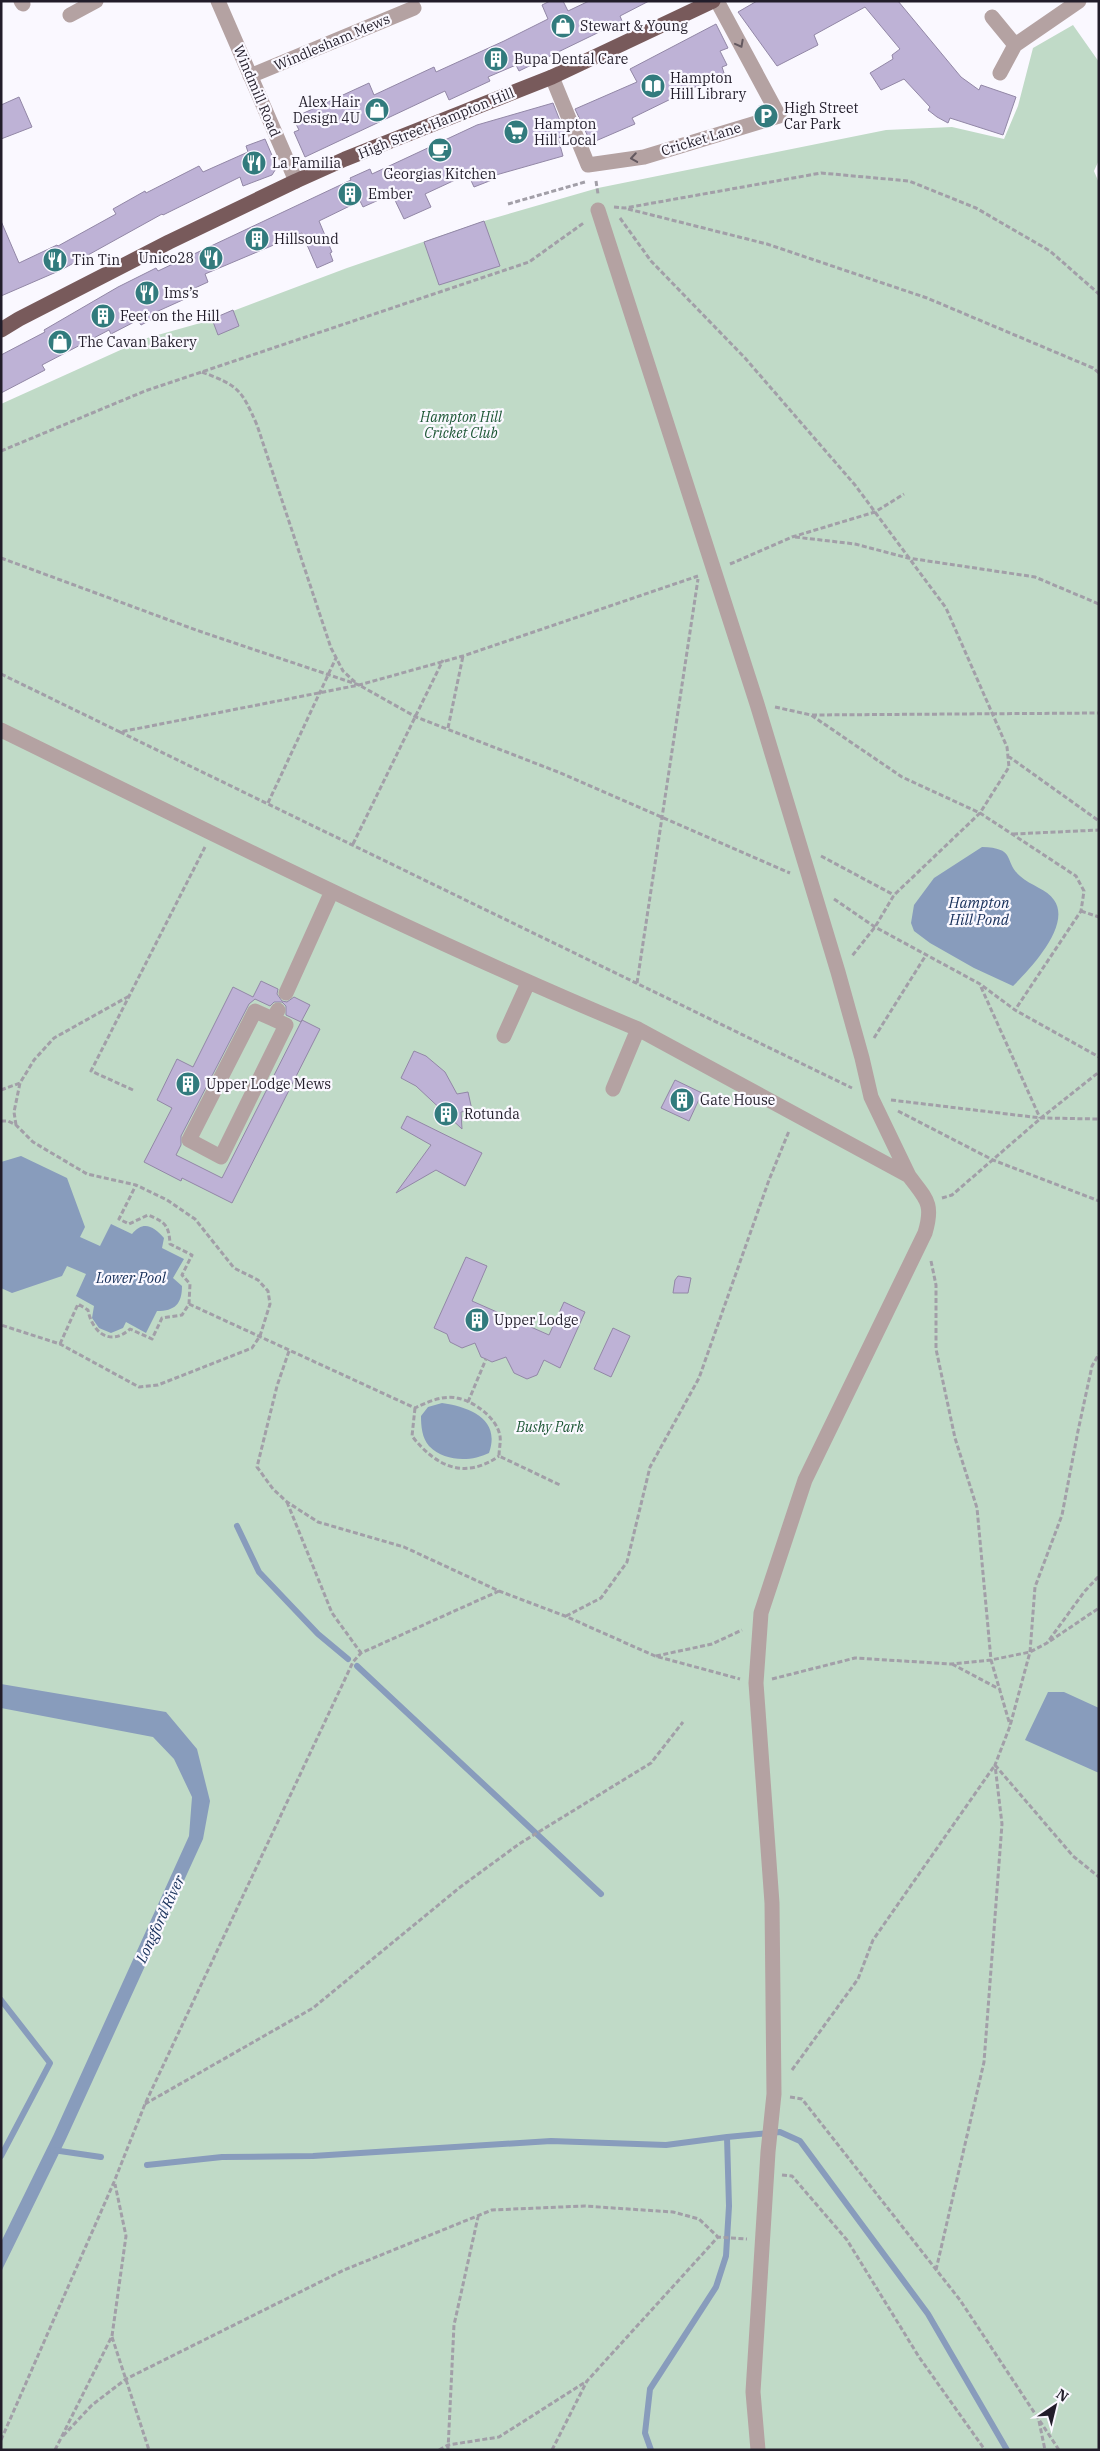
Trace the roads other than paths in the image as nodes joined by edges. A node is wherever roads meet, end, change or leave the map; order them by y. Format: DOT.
graph roads {
  1 [pos="96,1"];
  2 [pos="218,1"];
  3 [pos="713,1"];
  4 [pos="717,1"];
  5 [pos="1079,1"];
  6 [pos="414,8"];
  7 [pos="70,15"];
  8 [pos="992,17"];
  9 [pos="1015,45"];
  10 [pos="1000,73"];
  11 [pos="250,76"];
  12 [pos="552,77"];
  13 [pos="296,181"];
  14 [pos="605,209"];
  15 [pos="1,330"];
  16 [pos="1,730"];
  17 [pos="332,891"];
  18 [pos="528,984"];
  19 [pos="286,993"];
  20 [pos="275,1014"];
  21 [pos="638,1029"];
  22 [pos="504,1036"];
  23 [pos="613,1089"];
  24 [pos="909,1176"];
  25 [pos="758,2450"];
  1 -- 7 [label="street"];
  2 -- 11 [label="street, Windmill Road"];
  3 -- 12 [label="main road, High Street Hampton Hill"];
  4 -- 12 [label="street, Cricket Lane, one-way"];
  5 -- 9 [label="street"];
  6 -- 11 [label="street, Windlesham Mews"];
  8 -- 9 [label="street"];
  9 -- 10 [label="street"];
  11 -- 13 [label="street, Windmill Road"];
  12 -- 13 [label="main road, High Street Hampton Hill"];
  13 -- 15 [label="main road, High Street Hampton Hill"];
  14 -- 24 [label="street"];
  16 -- 17 [label="street"];
  17 -- 18 [label="street"];
  17 -- 19 [label="street"];
  18 -- 21 [label="street"];
  18 -- 22 [label="street"];
  20 -- 20 [label="street"];
  21 -- 23 [label="street"];
  21 -- 24 [label="street"];
  24 -- 25 [label="street"];
}
